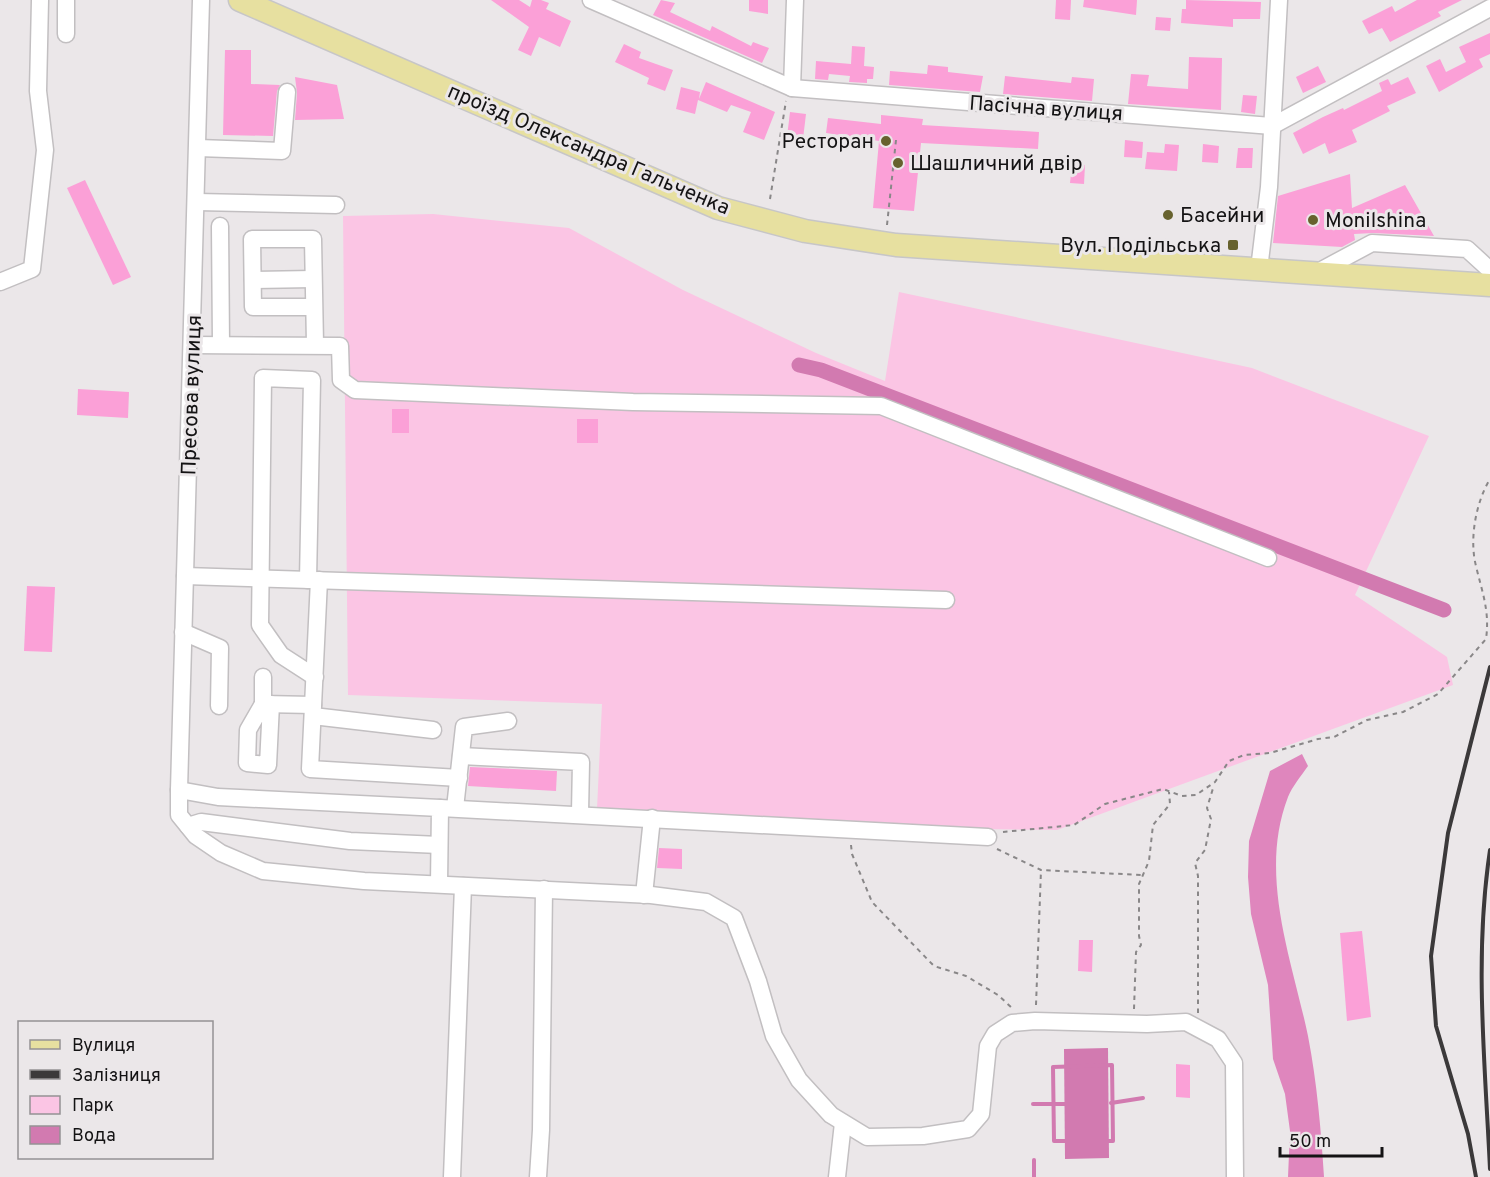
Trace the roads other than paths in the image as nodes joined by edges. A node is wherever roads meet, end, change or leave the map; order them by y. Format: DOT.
graph roads {
  1 [pos="40,0"];
  2 [pos="66,0"];
  3 [pos="201,0"];
  4 [pos="240,0"];
  5 [pos="591,0"];
  6 [pos="795,0"];
  7 [pos="1280,0"];
  8 [pos="1490,8"];
  9 [pos="66,34"];
  10 [pos="792,88"];
  11 [pos="287,92"];
  12 [pos="1272,126"];
  13 [pos="198,148"];
  14 [pos="197,202"];
  15 [pos="336,205"];
  16 [pos="220,226"];
  17 [pos="1259,269"];
  18 [pos="1490,270"];
  19 [pos="1316,273"];
  20 [pos="314,279"];
  21 [pos="253,280"];
  22 [pos="0,282"];
  23 [pos="1490,285"];
  24 [pos="314,307"];
  25 [pos="221,344"];
  26 [pos="315,344"];
  27 [pos="192,345"];
  28 [pos="1268,558"];
  29 [pos="185,576"];
  30 [pos="259,578"];
  31 [pos="314,580"];
  32 [pos="946,600"];
  33 [pos="183,632"];
  34 [pos="315,676"];
  35 [pos="263,677"];
  36 [pos="219,706"];
  37 [pos="313,711"];
  38 [pos="508,721"];
  39 [pos="433,730"];
  40 [pos="461,756"];
  41 [pos="459,778"];
  42 [pos="179,790"];
  43 [pos="447,808"];
  44 [pos="580,813"];
  45 [pos="652,818"];
  46 [pos="188,826"];
  47 [pos="988,837"];
  48 [pos="439,845"];
  49 [pos="439,885"];
  50 [pos="463,886"];
  51 [pos="544,889"];
  52 [pos="644,895"];
  53 [pos="843,1123"];
  54 [pos="452,1177"];
  55 [pos="538,1177"];
  56 [pos="837,1177"];
  57 [pos="1235,1177"];
  1 -- 22 [label="street"];
  2 -- 9 [label="street"];
  3 -- 13 [label="street, Пресова вулиця"];
  4 -- 17 [label="main road, проїзд Олександра Гальченка"];
  5 -- 10 [label="street, Пасічна вулиця"];
  6 -- 10 [label="street"];
  7 -- 12 [label="street"];
  8 -- 12 [label="street"];
  10 -- 12 [label="street, Пасічна вулиця"];
  11 -- 13 [label="street"];
  12 -- 17 [label="street"];
  13 -- 14 [label="street, Пресова вулиця"];
  14 -- 15 [label="street"];
  14 -- 27 [label="street, Пресова вулиця"];
  16 -- 25 [label="street"];
  17 -- 19 [label="main road, проїзд Олександра Гальченка"];
  18 -- 19 [label="street"];
  19 -- 23 [label="main road, проїзд Олександра Гальченка"];
  20 -- 21 [label="street"];
  20 -- 21 [label="street"];
  20 -- 24 [label="street"];
  21 -- 24 [label="street"];
  24 -- 26 [label="street"];
  25 -- 26 [label="street"];
  25 -- 27 [label="street"];
  26 -- 28 [label="street"];
  27 -- 29 [label="street, Пресова вулиця"];
  29 -- 30 [label="street"];
  29 -- 33 [label="street, Пресова вулиця"];
  30 -- 31 [label="street"];
  30 -- 31 [label="street"];
  30 -- 34 [label="street"];
  31 -- 32 [label="street"];
  31 -- 34 [label="street"];
  33 -- 36 [label="street"];
  33 -- 42 [label="street, Пресова вулиця"];
  34 -- 37 [label="street"];
  35 -- 37 [label="street"];
  37 -- 39 [label="street"];
  37 -- 41 [label="street"];
  38 -- 40 [label="street"];
  40 -- 41 [label="street"];
  40 -- 44 [label="street"];
  41 -- 43 [label="street"];
  42 -- 43 [label="street"];
  42 -- 46 [label="street, Пресова вулиця"];
  43 -- 44 [label="street"];
  43 -- 48 [label="street"];
  44 -- 45 [label="street"];
  45 -- 47 [label="street"];
  45 -- 52 [label="street"];
  46 -- 48 [label="street"];
  46 -- 49 [label="street"];
  48 -- 49 [label="street"];
  49 -- 50 [label="street"];
  50 -- 51 [label="street"];
  50 -- 54 [label="street"];
  51 -- 52 [label="street"];
  51 -- 55 [label="street"];
  52 -- 53 [label="street"];
  53 -- 56 [label="street"];
  53 -- 57 [label="street"];
}
